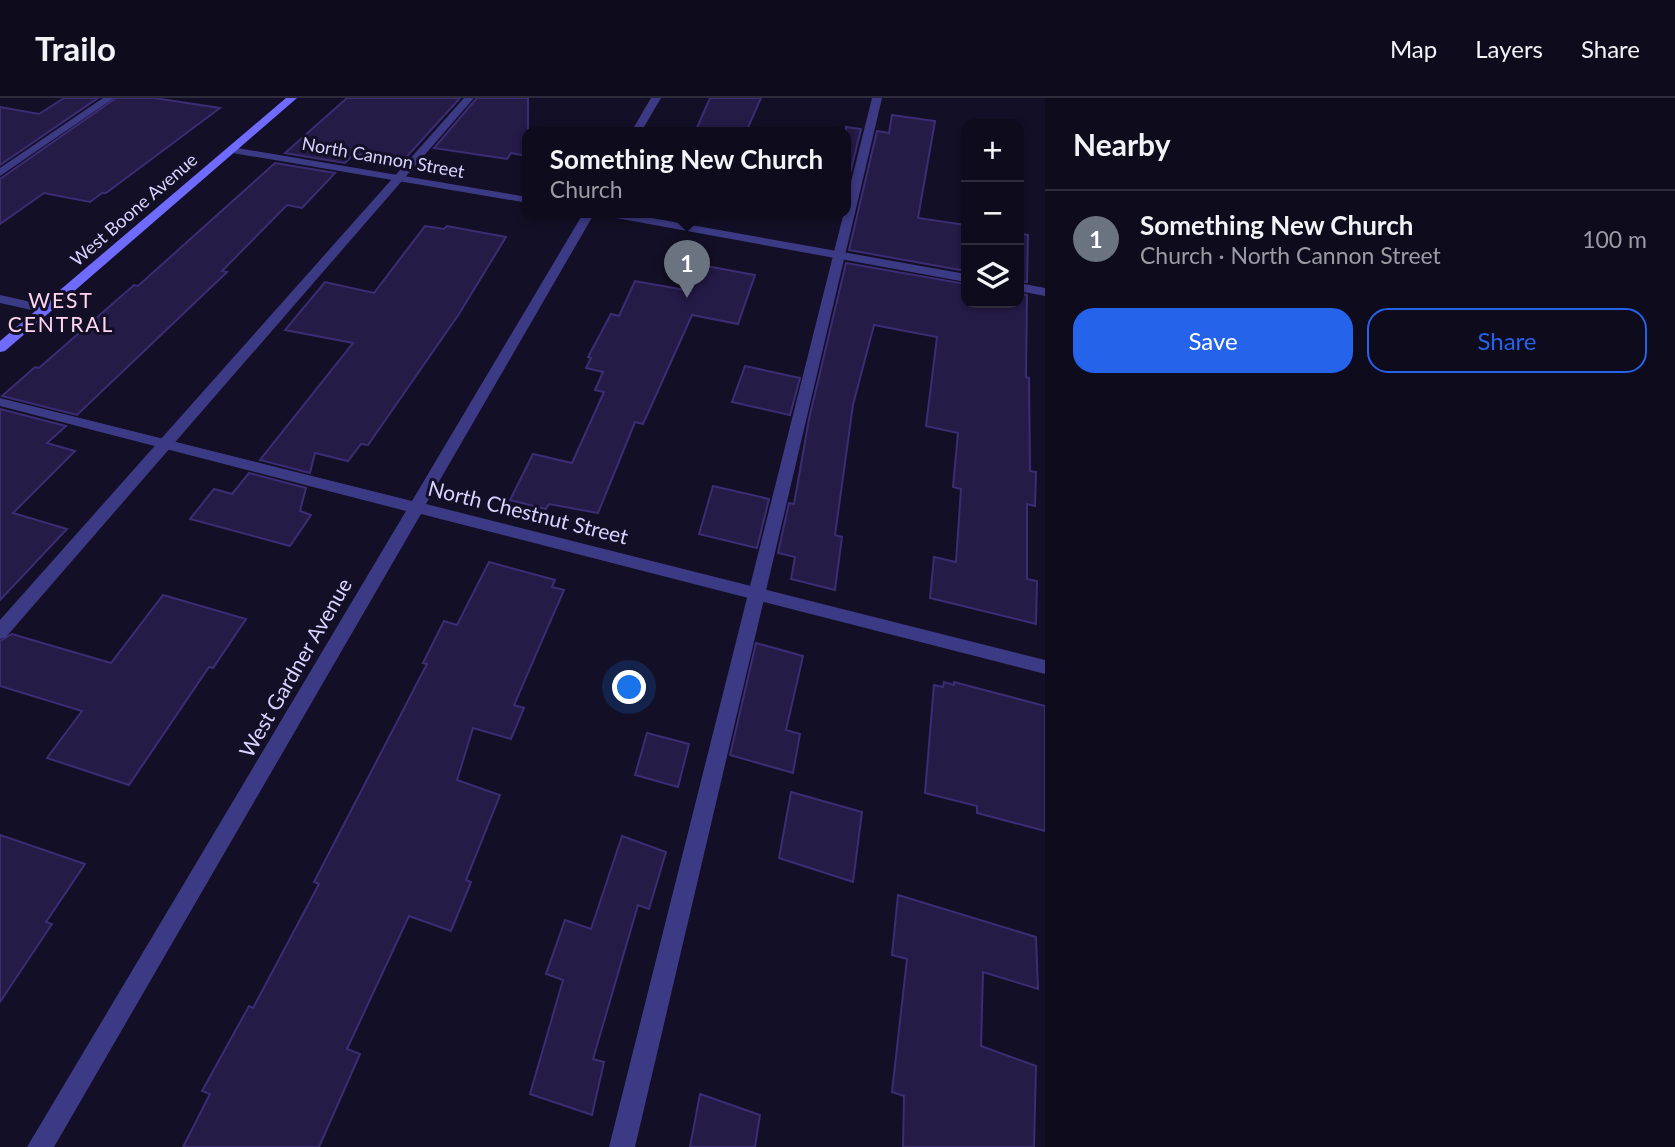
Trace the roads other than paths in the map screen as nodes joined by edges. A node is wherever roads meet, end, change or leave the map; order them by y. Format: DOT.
graph roads {
  1 [pos="109,98"];
  2 [pos="292,98"];
  3 [pos="469,98"];
  4 [pos="656,98"];
  5 [pos="877,98"];
  6 [pos="639,127"];
  7 [pos="231,149"];
  8 [pos="0,173"];
  9 [pos="399,178"];
  10 [pos="522,199"];
  11 [pos="851,203"];
  12 [pos="586,218"];
  13 [pos="631,218"];
  14 [pos="847,218"];
  15 [pos="838,255"];
  16 [pos="961,277"];
  17 [pos="1024,288"];
  18 [pos="1045,292"];
  19 [pos="0,299"];
  20 [pos="45,309"];
  21 [pos="0,348"];
  22 [pos="0,402"];
  23 [pos="166,443"];
  24 [pos="417,506"];
  25 [pos="755,593"];
  26 [pos="0,632"];
  27 [pos="1045,667"];
  28 [pos="40,1147"];
  29 [pos="622,1147"];
  1 -- 8 [label="street"];
  2 -- 7 [label="main road, West Boone Avenue"];
  3 -- 9 [label="street"];
  4 -- 6 [label="street"];
  5 -- 11 [label="street"];
  7 -- 9 [label="street, North Cannon Street"];
  7 -- 20 [label="main road, West Boone Avenue"];
  9 -- 10 [label="street, North Cannon Street"];
  9 -- 23 [label="street"];
  12 -- 24 [label="street, West Gardner Avenue"];
  13 -- 15 [label="street"];
  14 -- 15 [label="street"];
  15 -- 16 [label="street"];
  15 -- 25 [label="street"];
  17 -- 18 [label="street"];
  19 -- 20 [label="street"];
  20 -- 21 [label="main road, West Boone Avenue"];
  22 -- 23 [label="street, North Chestnut Street"];
  23 -- 24 [label="street, North Chestnut Street"];
  23 -- 26 [label="street"];
  24 -- 25 [label="street, North Chestnut Street"];
  24 -- 28 [label="street, West Gardner Avenue"];
  25 -- 27 [label="street, North Chestnut Street"];
  25 -- 29 [label="street"];
}
